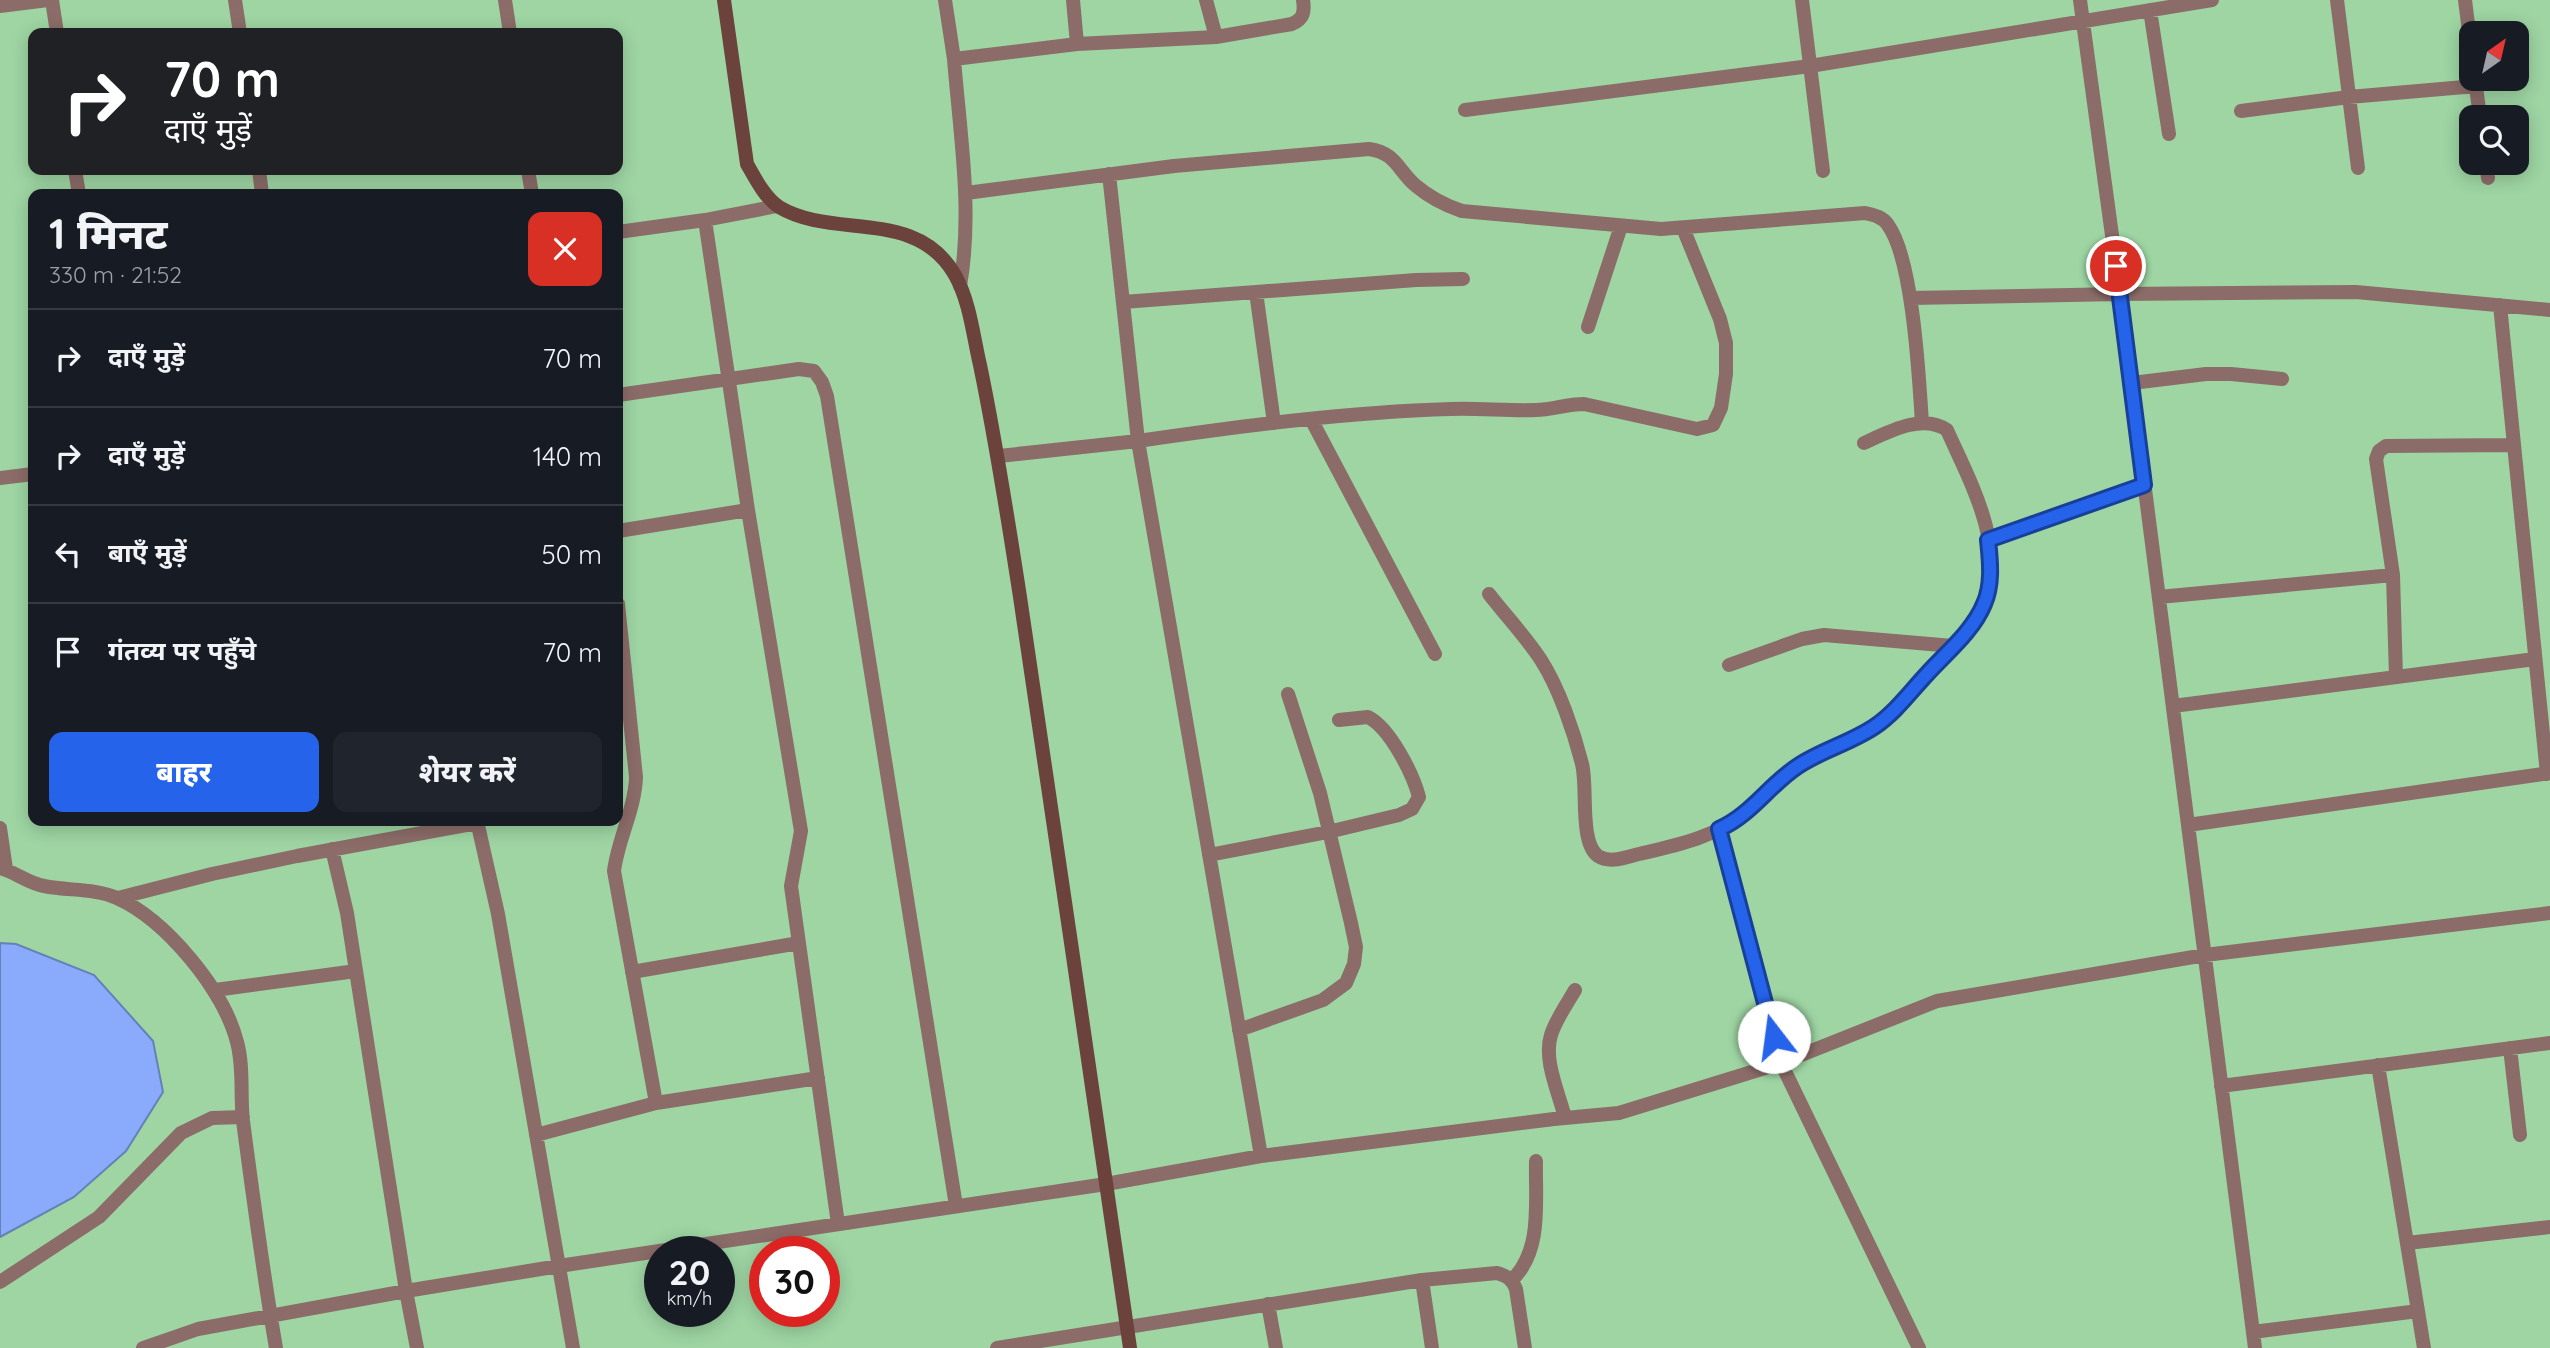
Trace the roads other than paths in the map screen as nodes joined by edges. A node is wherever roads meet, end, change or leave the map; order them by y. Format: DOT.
graph roads {
  1 [pos="50,0"];
  2 [pos="235,0"];
  3 [pos="505,0"];
  4 [pos="724,0"];
  5 [pos="945,0"];
  6 [pos="1073,0"];
  7 [pos="1206,0"];
  8 [pos="1304,0"];
  9 [pos="1802,0"];
  10 [pos="2080,0"];
  11 [pos="2212,0"];
  12 [pos="2337,0"];
  13 [pos="2465,0"];
  14 [pos="0,6"];
  15 [pos="2150,10"];
  16 [pos="2083,21"];
  17 [pos="2468,21"];
  18 [pos="56,28"];
  19 [pos="239,28"];
  20 [pos="509,28"];
  21 [pos="1216,37"];
  22 [pos="1077,44"];
  23 [pos="954,60"];
  24 [pos="1810,66"];
  25 [pos="2459,84"];
  26 [pos="2349,97"];
  27 [pos="1465,110"];
  28 [pos="2241,111"];
  29 [pos="2169,134"];
  30 [pos="2358,168"];
  31 [pos="1823,171"];
  32 [pos="1109,174"];
  33 [pos="2488,175"];
  34 [pos="2488,178"];
  35 [pos="966,193"];
  36 [pos="777,206"];
  37 [pos="705,220"];
  38 [pos="1621,226"];
  39 [pos="1683,228"];
  40 [pos="623,231"];
  41 [pos="1463,279"];
  42 [pos="960,286"];
  43 [pos="1256,292"];
  44 [pos="2120,294"];
  45 [pos="1910,298"];
  46 [pos="1123,302"];
  47 [pos="2500,305"];
  48 [pos="2550,310"];
  49 [pos="1588,327"];
  50 [pos="730,379"];
  51 [pos="2282,379"];
  52 [pos="2132,383"];
  53 [pos="623,394"];
  54 [pos="1311,419"];
  55 [pos="1274,423"];
  56 [pos="1922,423"];
  57 [pos="1138,441"];
  58 [pos="1864,443"];
  59 [pos="2514,445"];
  60 [pos="999,456"];
  61 [pos="28,475"];
  62 [pos="0,478"];
  63 [pos="2144,485"];
  64 [pos="748,510"];
  65 [pos="623,530"];
  66 [pos="1988,540"];
  67 [pos="2393,575"];
  68 [pos="1489,594"];
  69 [pos="2159,597"];
  70 [pos="1953,646"];
  71 [pos="1435,654"];
  72 [pos="2535,659"];
  73 [pos="1729,665"];
  74 [pos="623,675"];
  75 [pos="2396,677"];
  76 [pos="1288,694"];
  77 [pos="2173,706"];
  78 [pos="1339,720"];
  79 [pos="2548,774"];
  80 [pos="2188,825"];
  81 [pos="456,826"];
  82 [pos="478,826"];
  83 [pos="0,828"];
  84 [pos="1719,829"];
  85 [pos="1328,832"];
  86 [pos="332,849"];
  87 [pos="1209,855"];
  88 [pos="3,869"];
  89 [pos="118,898"];
  90 [pos="2550,913"];
  91 [pos="799,943"];
  92 [pos="2205,955"];
  93 [pos="356,971"];
  94 [pos="632,972"];
  95 [pos="215,990"];
  96 [pos="1575,990"];
  97 [pos="1239,1030"];
  98 [pos="2550,1043"];
  99 [pos="2511,1048"];
  100 [pos="1781,1063"];
  101 [pos="2378,1065"];
  102 [pos="818,1079"];
  103 [pos="2221,1086"];
  104 [pos="656,1103"];
  105 [pos="243,1117"];
  106 [pos="1565,1118"];
  107 [pos="536,1135"];
  108 [pos="2520,1135"];
  109 [pos="1261,1156"];
  110 [pos="1536,1161"];
  111 [pos="1106,1184"];
  112 [pos="956,1206"];
  113 [pos="838,1224"];
  114 [pos="2550,1227"];
  115 [pos="2407,1243"];
  116 [pos="559,1266"];
  117 [pos="1422,1280"];
  118 [pos="1512,1280"];
  119 [pos="0,1282"];
  120 [pos="406,1291"];
  121 [pos="1268,1304"];
  122 [pos="2418,1311"];
  123 [pos="271,1317"];
  124 [pos="1127,1327"];
  125 [pos="2253,1332"];
  126 [pos="143,1348"];
  127 [pos="276,1348"];
  128 [pos="417,1348"];
  129 [pos="573,1348"];
  130 [pos="997,1348"];
  131 [pos="1130,1348"];
  132 [pos="1276,1348"];
  133 [pos="1432,1348"];
  134 [pos="1525,1348"];
  135 [pos="1919,1348"];
  136 [pos="2255,1348"];
  137 [pos="2424,1348"];
  1 -- 14 [label="street"];
  1 -- 18 [label="street"];
  2 -- 19 [label="street"];
  3 -- 20 [label="street"];
  4 -- 36 [label="street"];
  5 -- 23 [label="street"];
  6 -- 22 [label="street"];
  7 -- 21 [label="street"];
  8 -- 21 [label="street"];
  9 -- 24 [label="street"];
  10 -- 16 [label="street"];
  11 -- 15 [label="street"];
  12 -- 26 [label="street"];
  13 -- 17 [label="street"];
  15 -- 16 [label="street"];
  15 -- 29 [label="street"];
  16 -- 24 [label="street"];
  16 -- 44 [label="street"];
  21 -- 22 [label="street"];
  22 -- 23 [label="street"];
  23 -- 35 [label="street"];
  24 -- 27 [label="street"];
  24 -- 31 [label="street"];
  25 -- 26 [label="street"];
  26 -- 28 [label="street"];
  26 -- 30 [label="street"];
  32 -- 35 [label="street"];
  32 -- 38 [label="street"];
  32 -- 46 [label="street"];
  33 -- 34 [label="street"];
  35 -- 42 [label="street"];
  36 -- 37 [label="street"];
  36 -- 42 [label="street"];
  37 -- 40 [label="street"];
  37 -- 50 [label="street"];
  38 -- 39 [label="street"];
  38 -- 49 [label="street"];
  39 -- 45 [label="street"];
  39 -- 54 [label="street"];
  41 -- 43 [label="street"];
  42 -- 60 [label="street"];
  43 -- 46 [label="street"];
  43 -- 55 [label="street"];
  44 -- 45 [label="street"];
  44 -- 47 [label="street"];
  44 -- 52 [label="street"];
  45 -- 56 [label="street"];
  46 -- 57 [label="street"];
  47 -- 48 [label="street"];
  47 -- 59 [label="street"];
  50 -- 53 [label="street"];
  50 -- 64 [label="street"];
  50 -- 112 [label="street"];
  51 -- 52 [label="street"];
  52 -- 63 [label="street"];
  54 -- 55 [label="street"];
  54 -- 71 [label="street"];
  55 -- 57 [label="street"];
  56 -- 58 [label="street"];
  56 -- 66 [label="street"];
  57 -- 60 [label="street"];
  57 -- 87 [label="street"];
  59 -- 67 [label="street"];
  59 -- 72 [label="street"];
  60 -- 111 [label="street"];
  61 -- 62 [label="street"];
  63 -- 66 [label="street"];
  63 -- 69 [label="street"];
  64 -- 65 [label="street"];
  64 -- 91 [label="street"];
  66 -- 70 [label="street"];
  67 -- 69 [label="street"];
  67 -- 75 [label="street"];
  68 -- 84 [label="street"];
  69 -- 77 [label="street"];
  70 -- 73 [label="street"];
  70 -- 84 [label="street"];
  72 -- 75 [label="street"];
  72 -- 79 [label="street"];
  74 -- 94 [label="street"];
  75 -- 77 [label="street"];
  76 -- 85 [label="street"];
  77 -- 80 [label="street"];
  78 -- 85 [label="street"];
  79 -- 80 [label="street"];
  80 -- 92 [label="street"];
  81 -- 86 [label="street"];
  82 -- 107 [label="street"];
  83 -- 88 [label="street"];
  84 -- 100 [label="street"];
  85 -- 87 [label="street"];
  85 -- 97 [label="street"];
  86 -- 89 [label="street"];
  86 -- 93 [label="street"];
  87 -- 97 [label="street"];
  88 -- 89 [label="street"];
  89 -- 95 [label="street"];
  90 -- 92 [label="street"];
  91 -- 94 [label="street"];
  91 -- 102 [label="street"];
  92 -- 100 [label="street"];
  92 -- 103 [label="street"];
  93 -- 95 [label="street"];
  93 -- 120 [label="street"];
  94 -- 104 [label="street"];
  95 -- 105 [label="street"];
  96 -- 106 [label="street"];
  97 -- 109 [label="street"];
  98 -- 99 [label="street"];
  99 -- 101 [label="street"];
  99 -- 108 [label="street"];
  100 -- 106 [label="street"];
  100 -- 135 [label="street"];
  101 -- 103 [label="street"];
  101 -- 115 [label="street"];
  102 -- 104 [label="street"];
  102 -- 113 [label="street"];
  103 -- 125 [label="street"];
  104 -- 107 [label="street"];
  105 -- 119 [label="street"];
  105 -- 123 [label="street"];
  106 -- 109 [label="street"];
  107 -- 116 [label="street"];
  109 -- 111 [label="street"];
  110 -- 118 [label="street"];
  111 -- 112 [label="street"];
  111 -- 124 [label="street"];
  112 -- 113 [label="street"];
  113 -- 116 [label="street"];
  114 -- 115 [label="street"];
  115 -- 122 [label="street"];
  116 -- 120 [label="street"];
  116 -- 129 [label="street"];
  117 -- 118 [label="street"];
  117 -- 121 [label="street"];
  117 -- 133 [label="street"];
  118 -- 134 [label="street"];
  120 -- 123 [label="street"];
  120 -- 128 [label="street"];
  121 -- 124 [label="street"];
  121 -- 132 [label="street"];
  122 -- 125 [label="street"];
  122 -- 137 [label="street"];
  123 -- 126 [label="street"];
  123 -- 127 [label="street"];
  124 -- 130 [label="street"];
  124 -- 131 [label="street"];
  125 -- 136 [label="street"];
}
